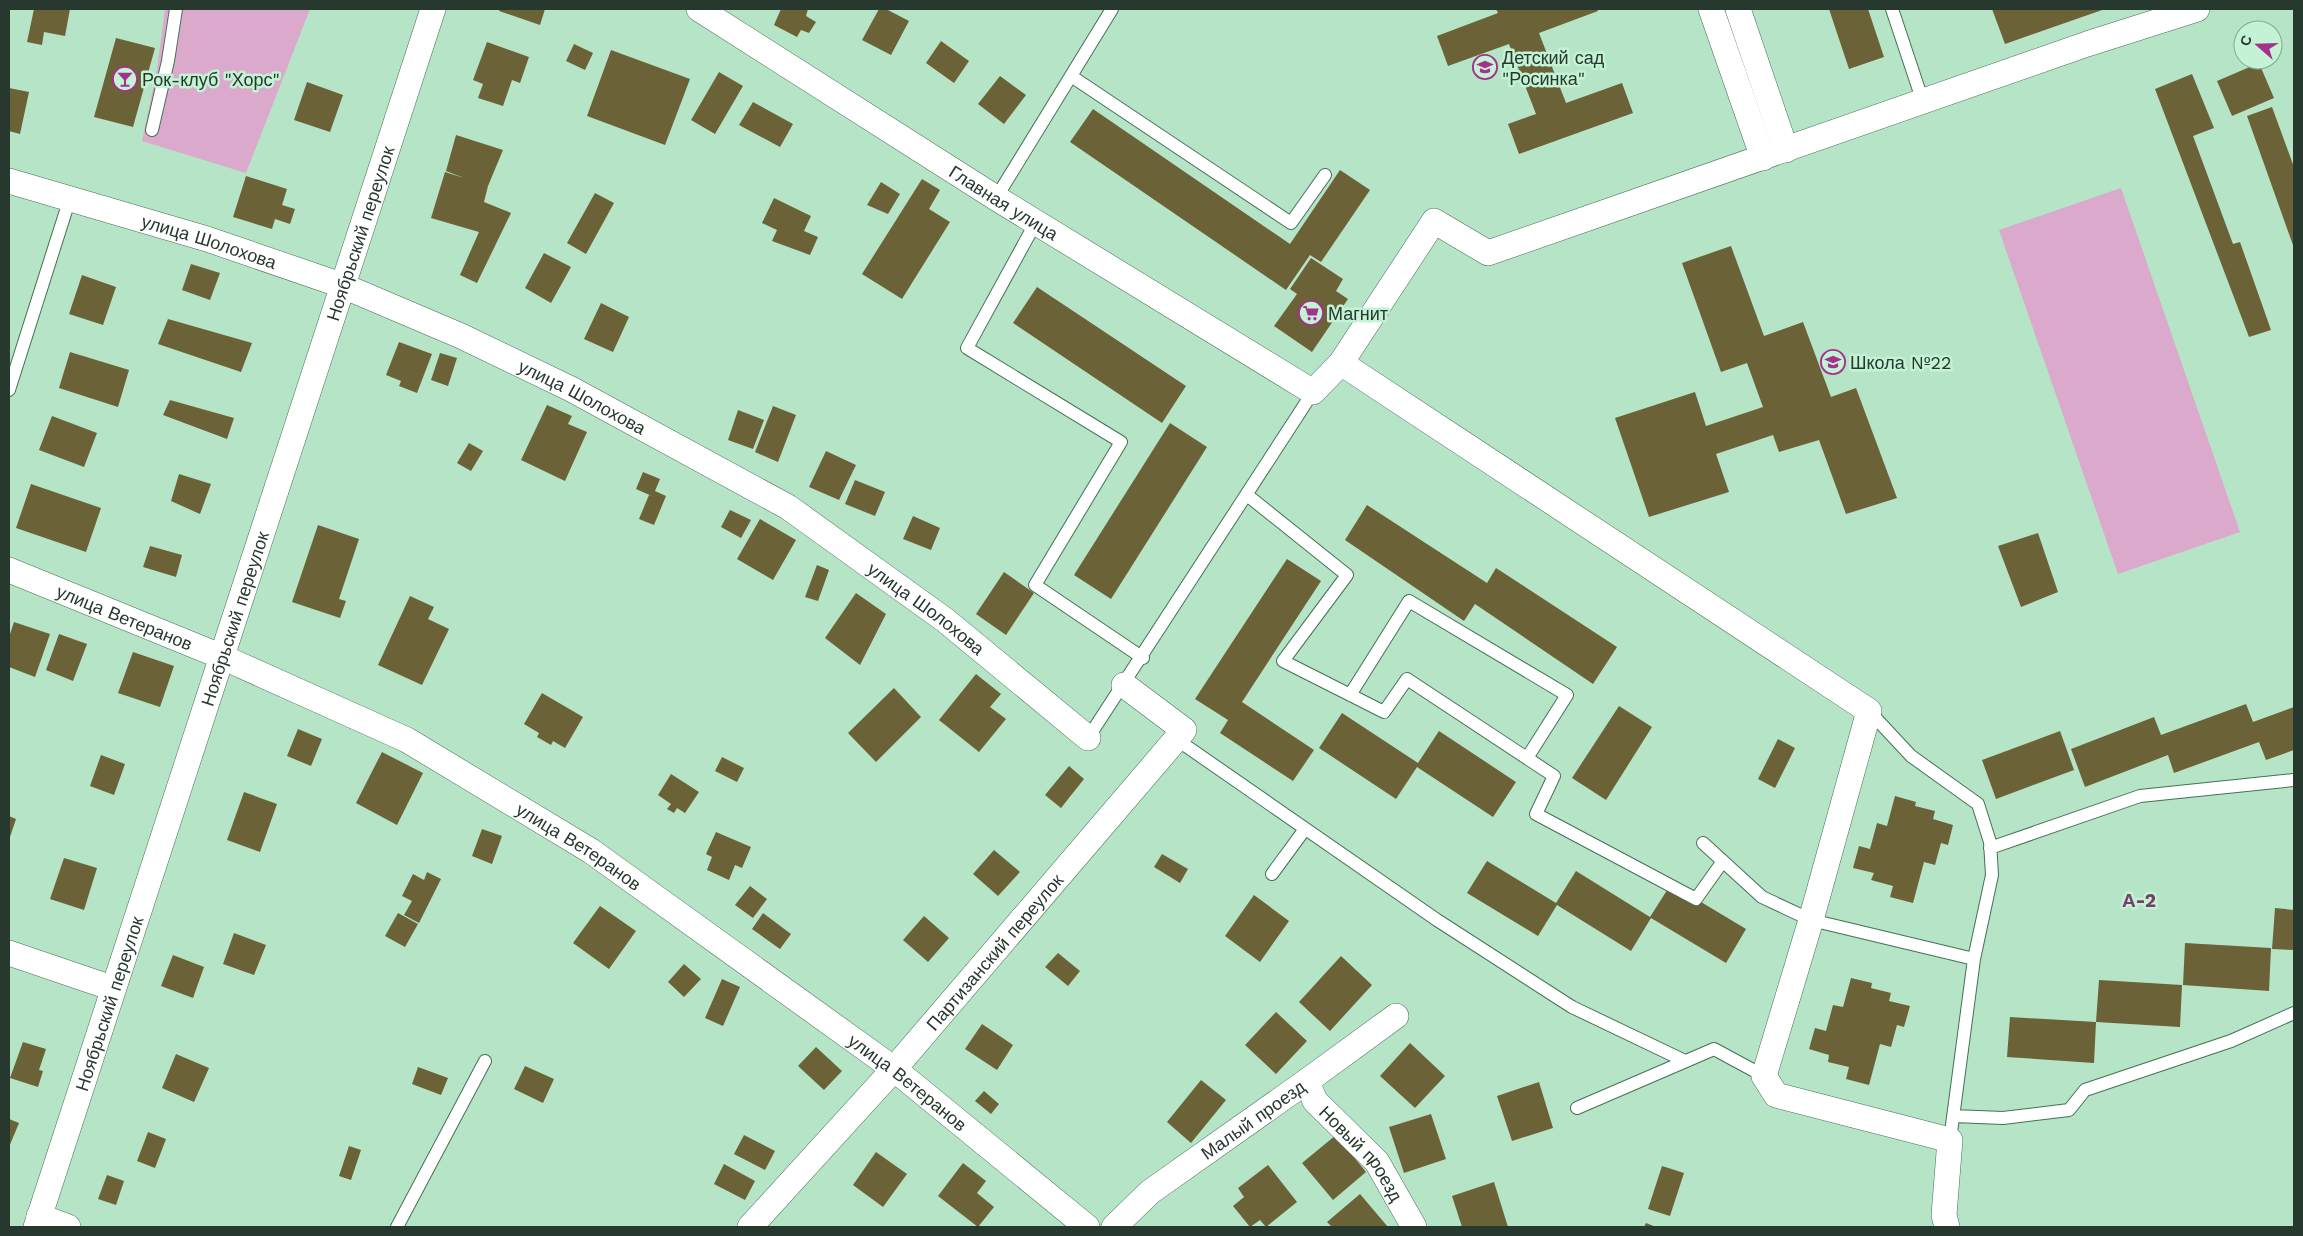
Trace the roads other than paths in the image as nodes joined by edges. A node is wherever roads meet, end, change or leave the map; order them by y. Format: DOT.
graph roads {
  1 [pos="176,9"];
  2 [pos="433,9"];
  3 [pos="699,9"];
  4 [pos="1112,9"];
  5 [pos="1711,9"];
  6 [pos="1738,9"];
  7 [pos="1892,9"];
  8 [pos="2197,9"];
  9 [pos="1071,76"];
  10 [pos="1923,102"];
  11 [pos="152,130"];
  12 [pos="1786,150"];
  13 [pos="1763,158"];
  14 [pos="1325,175"];
  15 [pos="9,181"];
  16 [pos="70,198"];
  17 [pos="996,198"];
  18 [pos="1036,222"];
  19 [pos="341,285"];
  20 [pos="1341,363"];
  21 [pos="9,390"];
  22 [pos="1313,392"];
  23 [pos="1247,495"];
  24 [pos="9,570"];
  25 [pos="220,656"];
  26 [pos="1142,658"];
  27 [pos="1124,685"];
  28 [pos="1350,695"];
  29 [pos="1869,711"];
  30 [pos="1088,738"];
  31 [pos="1176,739"];
  32 [pos="1527,758"];
  33 [pos="2294,780"];
  34 [pos="1305,829"];
  35 [pos="1704,842"];
  36 [pos="1990,848"];
  37 [pos="1723,861"];
  38 [pos="1272,874"];
  39 [pos="1811,920"];
  40 [pos="9,953"];
  41 [pos="1974,959"];
  42 [pos="112,988"];
  43 [pos="2294,1013"];
  44 [pos="1396,1016"];
  45 [pos="485,1061"];
  46 [pos="1685,1061"];
  47 [pos="894,1069"];
  48 [pos="1764,1076"];
  49 [pos="1308,1081"];
  50 [pos="1577,1108"];
  51 [pos="1953,1116"];
  52 [pos="1950,1140"];
  53 [pos="37,1222"];
  54 [pos="68,1227"];
  55 [pos="397,1227"];
  56 [pos="750,1227"];
  57 [pos="1087,1227"];
  58 [pos="1114,1227"];
  59 [pos="1414,1227"];
  60 [pos="1947,1227"];
  1 -- 11 [label="lane"];
  2 -- 19 [label="street, Ноябрьский переулок"];
  3 -- 17 [label="street, Главная улица"];
  4 -- 9 [label="lane"];
  5 -- 13 [label="street"];
  6 -- 12 [label="street"];
  7 -- 10 [label="lane"];
  8 -- 10 [label="street"];
  9 -- 14 [label="lane"];
  9 -- 17 [label="lane"];
  10 -- 12 [label="street"];
  12 -- 13 [label="street"];
  13 -- 20 [label="street"];
  15 -- 16 [label="street, улица Шолохова"];
  16 -- 19 [label="street, улица Шолохова"];
  16 -- 21 [label="lane"];
  17 -- 18 [label="street, Главная улица"];
  18 -- 22 [label="street, Главная улица"];
  18 -- 26 [label="lane"];
  19 -- 25 [label="street, Ноябрьский переулок"];
  19 -- 30 [label="street, улица Шолохова"];
  20 -- 22 [label="street"];
  20 -- 29 [label="street"];
  22 -- 23 [label="lane"];
  23 -- 26 [label="lane"];
  23 -- 28 [label="lane"];
  24 -- 25 [label="street, улица Ветеранов"];
  25 -- 42 [label="street, Ноябрьский переулок"];
  25 -- 47 [label="street, улица Ветеранов"];
  26 -- 27 [label="lane"];
  27 -- 30 [label="lane"];
  27 -- 31 [label="street"];
  28 -- 32 [label="lane"];
  28 -- 32 [label="lane"];
  29 -- 36 [label="lane"];
  29 -- 39 [label="street"];
  31 -- 34 [label="lane"];
  31 -- 47 [label="street, Партизанский переулок"];
  32 -- 37 [label="lane"];
  33 -- 36 [label="lane"];
  34 -- 38 [label="lane"];
  34 -- 46 [label="lane"];
  35 -- 37 [label="lane"];
  36 -- 41 [label="lane"];
  37 -- 39 [label="lane"];
  39 -- 41 [label="lane"];
  39 -- 48 [label="street"];
  40 -- 42 [label="street"];
  41 -- 51 [label="lane"];
  42 -- 53 [label="street, Ноябрьский переулок"];
  43 -- 51 [label="lane"];
  44 -- 49 [label="street, Малый проезд"];
  45 -- 55 [label="lane"];
  46 -- 48 [label="lane"];
  46 -- 50 [label="lane"];
  47 -- 56 [label="street, Партизанский переулок"];
  47 -- 57 [label="street, улица Ветеранов"];
  48 -- 52 [label="street"];
  49 -- 58 [label="street, Малый проезд"];
  49 -- 59 [label="street, Новый проезд"];
  51 -- 52 [label="lane"];
  52 -- 60 [label="street"];
  53 -- 54 [label="street"];
}
